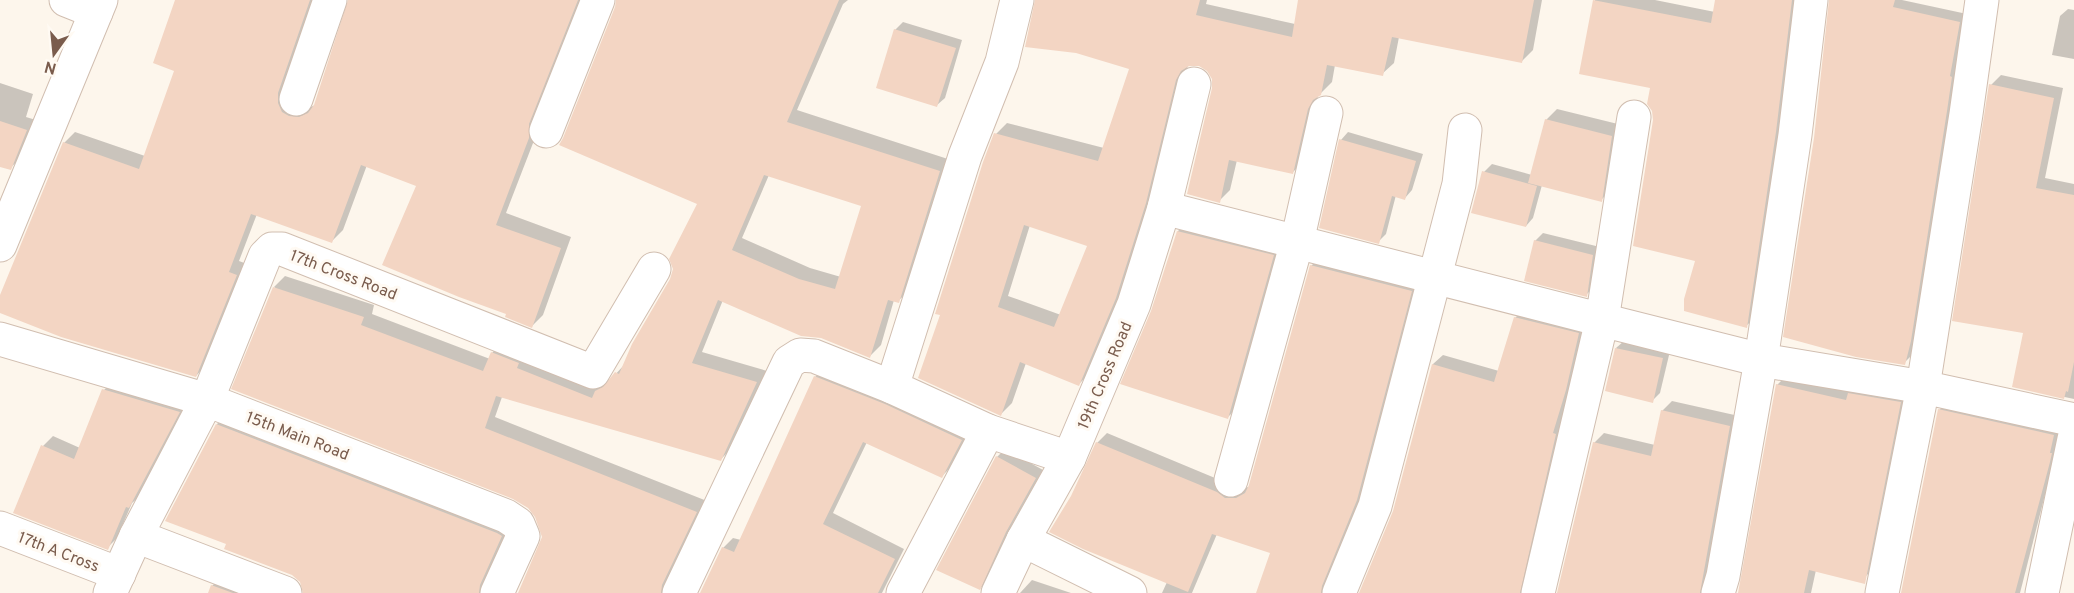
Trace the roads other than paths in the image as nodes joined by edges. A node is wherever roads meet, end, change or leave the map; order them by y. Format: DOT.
graph roads {
  1 [pos="66,0"];
  2 [pos="330,0"];
  3 [pos="598,0"];
  4 [pos="1017,0"];
  5 [pos="1811,0"];
  6 [pos="1982,0"];
  7 [pos="99,6"];
  8 [pos="1194,84"];
  9 [pos="296,99"];
  10 [pos="1326,113"];
  11 [pos="1634,117"];
  12 [pos="1465,130"];
  13 [pos="546,131"];
  14 [pos="1164,208"];
  15 [pos="1297,242"];
  16 [pos="0,245"];
  17 [pos="654,269"];
  18 [pos="1434,278"];
  19 [pos="1602,320"];
  20 [pos="0,339"];
  21 [pos="1761,360"];
  22 [pos="892,387"];
  23 [pos="1923,387"];
  24 [pos="207,400"];
  25 [pos="2074,420"];
  26 [pos="988,432"];
  27 [pos="2074,439"];
  28 [pos="1069,458"];
  29 [pos="1231,480"];
  30 [pos="0,528"];
  31 [pos="136,536"];
  32 [pos="1023,540"];
  33 [pos="114,583"];
  34 [pos="285,593"];
  35 [pos="497,593"];
  36 [pos="679,593"];
  37 [pos="903,593"];
  38 [pos="998,593"];
  39 [pos="1130,593"];
  40 [pos="1339,593"];
  41 [pos="1538,593"];
  42 [pos="1718,593"];
  43 [pos="1882,593"];
  44 [pos="2042,593"];
  1 -- 7 [label="street"];
  2 -- 9 [label="street"];
  3 -- 13 [label="street"];
  4 -- 22 [label="street"];
  5 -- 21 [label="street"];
  6 -- 23 [label="street"];
  7 -- 16 [label="street"];
  8 -- 14 [label="street, 19th Cross Road"];
  10 -- 15 [label="street"];
  11 -- 19 [label="street"];
  12 -- 18 [label="street"];
  14 -- 15 [label="street"];
  14 -- 28 [label="street, 19th Cross Road"];
  15 -- 18 [label="street"];
  15 -- 29 [label="street"];
  17 -- 24 [label="street, 17th Cross Road"];
  18 -- 19 [label="street"];
  18 -- 40 [label="street"];
  19 -- 21 [label="street"];
  19 -- 41 [label="street"];
  20 -- 24 [label="street, 15th Main Road"];
  21 -- 23 [label="street"];
  21 -- 42 [label="street"];
  22 -- 26 [label="street"];
  22 -- 36 [label="street"];
  23 -- 25 [label="street"];
  23 -- 43 [label="street"];
  24 -- 31 [label="street, 17th Cross Road"];
  24 -- 35 [label="street, 15th Main Road"];
  26 -- 28 [label="street"];
  26 -- 37 [label="street"];
  27 -- 44 [label="street"];
  28 -- 32 [label="street, 19th Cross Road"];
  30 -- 33 [label="street, 17th A Cross"];
  31 -- 33 [label="street, 17th Cross Road"];
  31 -- 34 [label="street"];
  32 -- 38 [label="street, 19th Cross Road"];
  32 -- 39 [label="street"];
}
